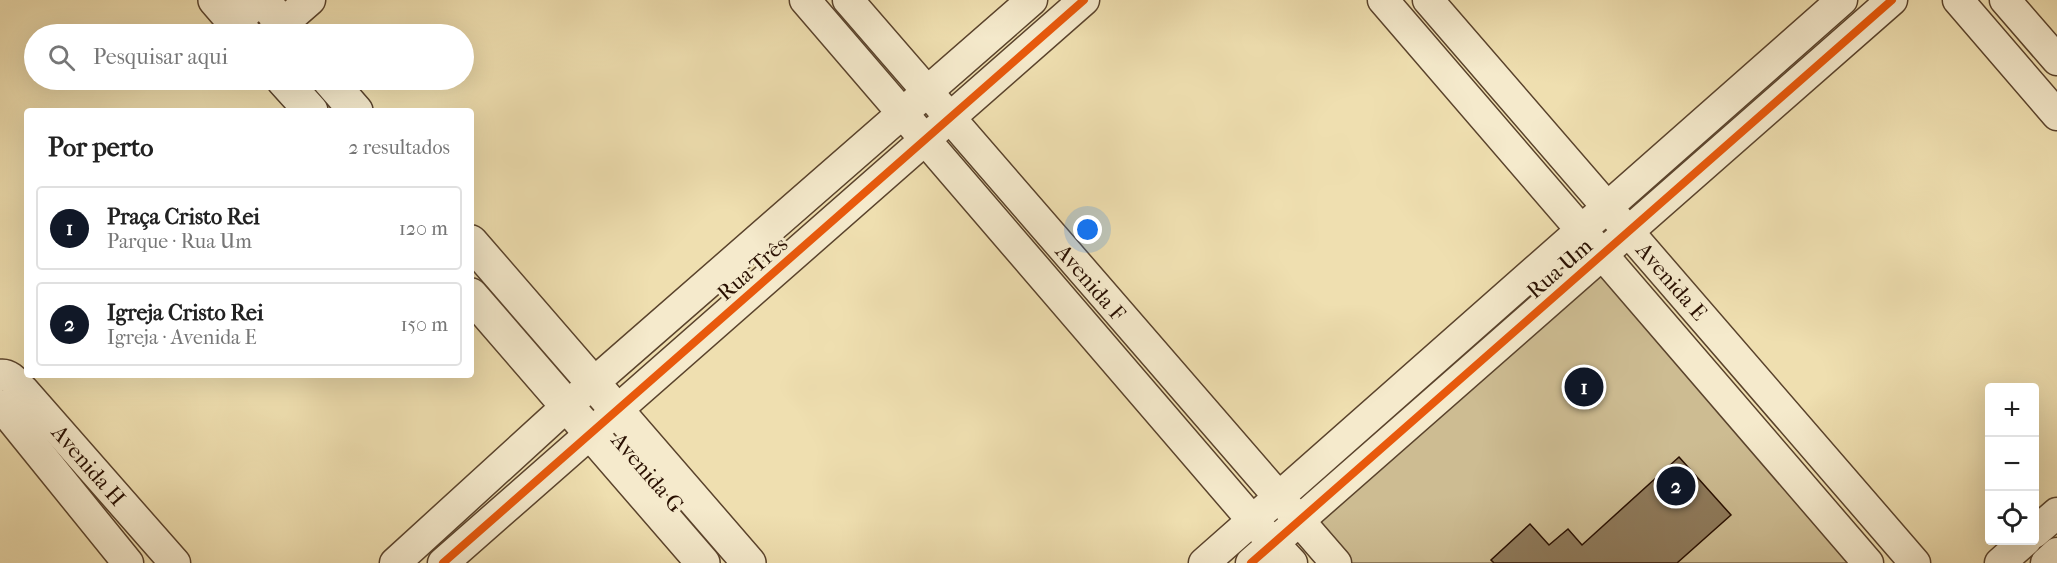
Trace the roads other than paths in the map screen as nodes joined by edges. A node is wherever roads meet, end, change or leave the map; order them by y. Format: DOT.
graph roads {
  1 [pos="257,0"];
  2 [pos="262,0"];
  3 [pos="310,0"];
  4 [pos="805,0"];
  5 [pos="848,0"];
  6 [pos="1032,0"];
  7 [pos="1084,0"];
  8 [pos="1383,0"];
  9 [pos="1428,0"];
  10 [pos="1842,0"];
  11 [pos="1892,0"];
  12 [pos="1958,0"];
  13 [pos="2005,0"];
  14 [pos="231,19"];
  15 [pos="277,24"];
  16 [pos="288,24"];
  17 [pos="2057,60"];
  18 [pos="293,90"];
  19 [pos="338,90"];
  20 [pos="926,92"];
  21 [pos="308,108"];
  22 [pos="353,108"];
  23 [pos="902,112"];
  24 [pos="1526,113"];
  25 [pos="2057,115"];
  26 [pos="949,119"];
  27 [pos="1501,136"];
  28 [pos="926,139"];
  29 [pos="1606,207"];
  30 [pos="1582,229"];
  31 [pos="1629,231"];
  32 [pos="474,245"];
  33 [pos="1602,254"];
  34 [pos="474,298"];
  35 [pos="0,375"];
  36 [pos="593,383"];
  37 [pos="0,405"];
  38 [pos="567,406"];
  39 [pos="618,410"];
  40 [pos="1792,420"];
  41 [pos="591,433"];
  42 [pos="1765,443"];
  43 [pos="1278,497"];
  44 [pos="2057,513"];
  45 [pos="1252,520"];
  46 [pos="1299,520"];
  47 [pos="2039,529"];
  48 [pos="2020,545"];
  49 [pos="1283,553"];
  50 [pos="2057,553"];
  51 [pos="128,563"];
  52 [pos="174,563"];
  53 [pos="395,563"];
  54 [pos="443,563"];
  55 [pos="703,563"];
  56 [pos="749,563"];
  57 [pos="1204,563"];
  58 [pos="1251,563"];
  59 [pos="1336,563"];
  60 [pos="1868,563"];
  61 [pos="1915,563"];
  62 [pos="2000,563"];
  63 [pos="2046,563"];
  1 -- 14 [label="street"];
  2 -- 15 [label="street"];
  3 -- 16 [label="street"];
  4 -- 23 [label="street, Avenida F"];
  5 -- 20 [label="street, Avenida F"];
  6 -- 20 [label="street, Rua Três"];
  7 -- 26 [label="street, Rua Três"];
  8 -- 27 [label="street, Avenida E"];
  9 -- 24 [label="street, Avenida E"];
  10 -- 29 [label="street, Rua Um"];
  11 -- 31 [label="street, Rua Um"];
  12 -- 25 [label="street"];
  13 -- 17 [label="street"];
  18 -- 21 [label="street"];
  19 -- 22 [label="street"];
  20 -- 23 [label="street, Rua Três"];
  20 -- 26 [label="street, Avenida F"];
  23 -- 28 [label="street, Avenida F"];
  23 -- 36 [label="street, Rua Três"];
  24 -- 27 [label="street"];
  24 -- 29 [label="street, Avenida E"];
  26 -- 28 [label="street, Rua Três"];
  26 -- 43 [label="street, Avenida F"];
  27 -- 30 [label="street, Avenida E"];
  28 -- 39 [label="street, Rua Três"];
  28 -- 45 [label="street, Avenida F"];
  29 -- 30 [label="street, Rua Um"];
  29 -- 31 [label="street, Avenida E"];
  30 -- 33 [label="street, Avenida E"];
  30 -- 43 [label="street, Rua Um"];
  31 -- 33 [label="street, Rua Um"];
  31 -- 40 [label="street, Avenida E"];
  32 -- 36 [label="street, Avenida G"];
  33 -- 42 [label="street, Avenida E"];
  33 -- 46 [label="street, Rua Um"];
  34 -- 38 [label="street, Avenida G"];
  35 -- 52 [label="street, Avenida H"];
  36 -- 38 [label="street, Rua Três"];
  36 -- 39 [label="street, Avenida G"];
  37 -- 51 [label="street, Avenida H"];
  38 -- 41 [label="street, Avenida G"];
  38 -- 53 [label="street, Rua Três"];
  39 -- 41 [label="street, Rua Três"];
  39 -- 56 [label="street, Avenida G"];
  40 -- 42 [label="street"];
  40 -- 61 [label="street, Avenida E"];
  41 -- 54 [label="street, Rua Três"];
  41 -- 55 [label="street, Avenida G"];
  42 -- 60 [label="street, Avenida E"];
  43 -- 45 [label="street, Rua Um"];
  43 -- 46 [label="street, Avenida F"];
  44 -- 47 [label="street"];
  45 -- 49 [label="street, Avenida F"];
  45 -- 57 [label="street, Rua Um"];
  46 -- 49 [label="street, Rua Um"];
  46 -- 59 [label="street, Avenida F"];
  48 -- 62 [label="street"];
  49 -- 58 [label="street, Rua Um"];
  50 -- 63 [label="street"];
}
